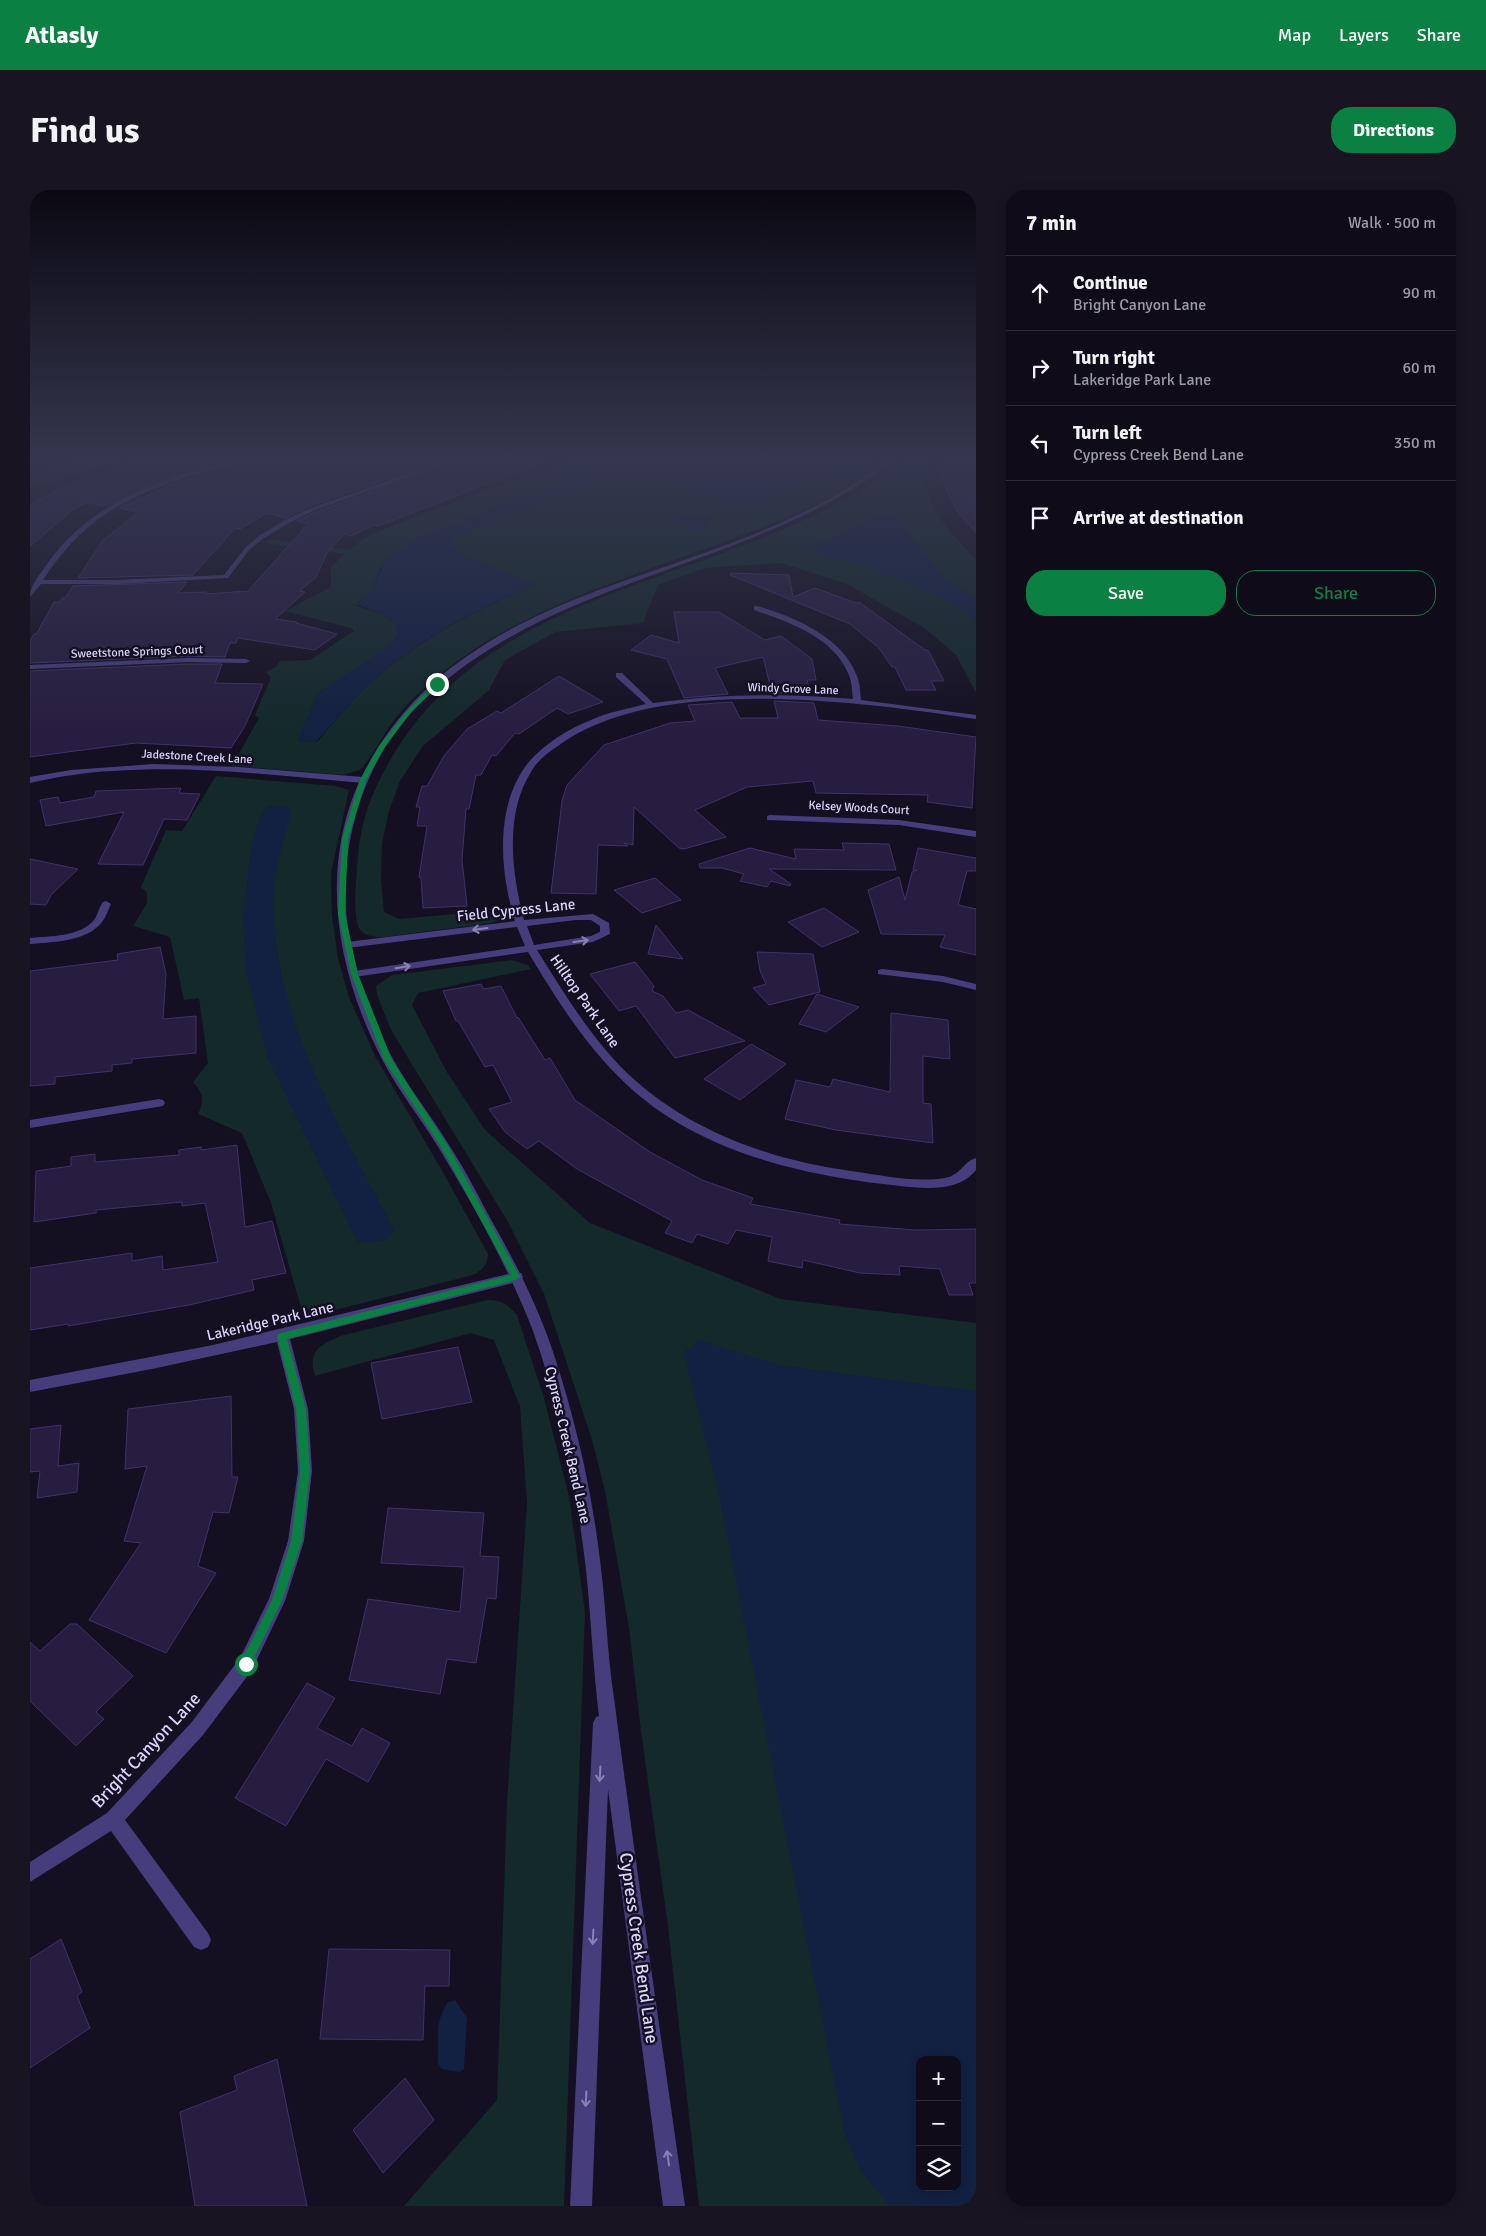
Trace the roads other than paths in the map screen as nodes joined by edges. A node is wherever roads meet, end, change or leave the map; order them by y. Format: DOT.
graph roads {
  1 [pos="61,550"];
  2 [pos="246,550"];
  3 [pos="708,550"];
  4 [pos="38,582"];
  5 [pos="30,595"];
  6 [pos="757,608"];
  7 [pos="246,661"];
  8 [pos="30,667"];
  9 [pos="619,676"];
  10 [pos="858,703"];
  11 [pos="651,705"];
  12 [pos="609,716"];
  13 [pos="976,718"];
  14 [pos="30,780"];
  15 [pos="363,780"];
  16 [pos="770,818"];
  17 [pos="976,834"];
  18 [pos="106,904"];
  19 [pos="522,923"];
  20 [pos="30,941"];
  21 [pos="347,945"];
  22 [pos="530,948"];
  23 [pos="882,972"];
  24 [pos="354,974"];
  25 [pos="976,987"];
  26 [pos="159,1103"];
  27 [pos="30,1124"];
  28 [pos="976,1162"];
  29 [pos="516,1277"];
  30 [pos="282,1336"];
  31 [pos="30,1386"];
  32 [pos="604,1691"];
  33 [pos="113,1819"];
  34 [pos="30,1873"];
  35 [pos="201,1940"];
  36 [pos="581,2206"];
  37 [pos="674,2206"];
  1 -- 4 [label="street"];
  2 -- 4 [label="street"];
  3 -- 15 [label="street, Cypress Creek Bend Lane"];
  4 -- 5 [label="street"];
  6 -- 10 [label="street"];
  7 -- 8 [label="street, Sweetstone Springs Court"];
  9 -- 11 [label="street"];
  10 -- 11 [label="street, Windy Grove Lane"];
  10 -- 13 [label="street, Windy Grove Lane"];
  11 -- 12 [label="street, Windy Grove Lane"];
  12 -- 19 [label="street, Hilltop Park Lane"];
  14 -- 15 [label="street, Jadestone Creek Lane"];
  15 -- 21 [label="street, Cypress Creek Bend Lane"];
  16 -- 17 [label="street, Kelsey Woods Court"];
  18 -- 20 [label="street"];
  19 -- 21 [label="street, Field Cypress Lane, one-way"];
  19 -- 22 [label="street, Hilltop Park Lane"];
  22 -- 19 [label="street, Field Cypress Lane, one-way"];
  21 -- 24 [label="street, Cypress Creek Bend Lane"];
  24 -- 22 [label="street, Field Cypress Lane, one-way"];
  22 -- 28 [label="street, Hilltop Park Lane"];
  23 -- 25 [label="street"];
  24 -- 29 [label="street, Cypress Creek Bend Lane"];
  26 -- 27 [label="street"];
  29 -- 30 [label="street, Lakeridge Park Lane"];
  29 -- 32 [label="street, Cypress Creek Bend Lane"];
  30 -- 31 [label="street, Lakeridge Park Lane"];
  30 -- 33 [label="street, Bright Canyon Lane"];
  32 -- 36 [label="street, Cypress Creek Bend Lane, one-way"];
  37 -- 32 [label="street, Cypress Creek Bend Lane, one-way"];
  33 -- 34 [label="street, Bright Canyon Lane"];
  33 -- 35 [label="street"];
}
